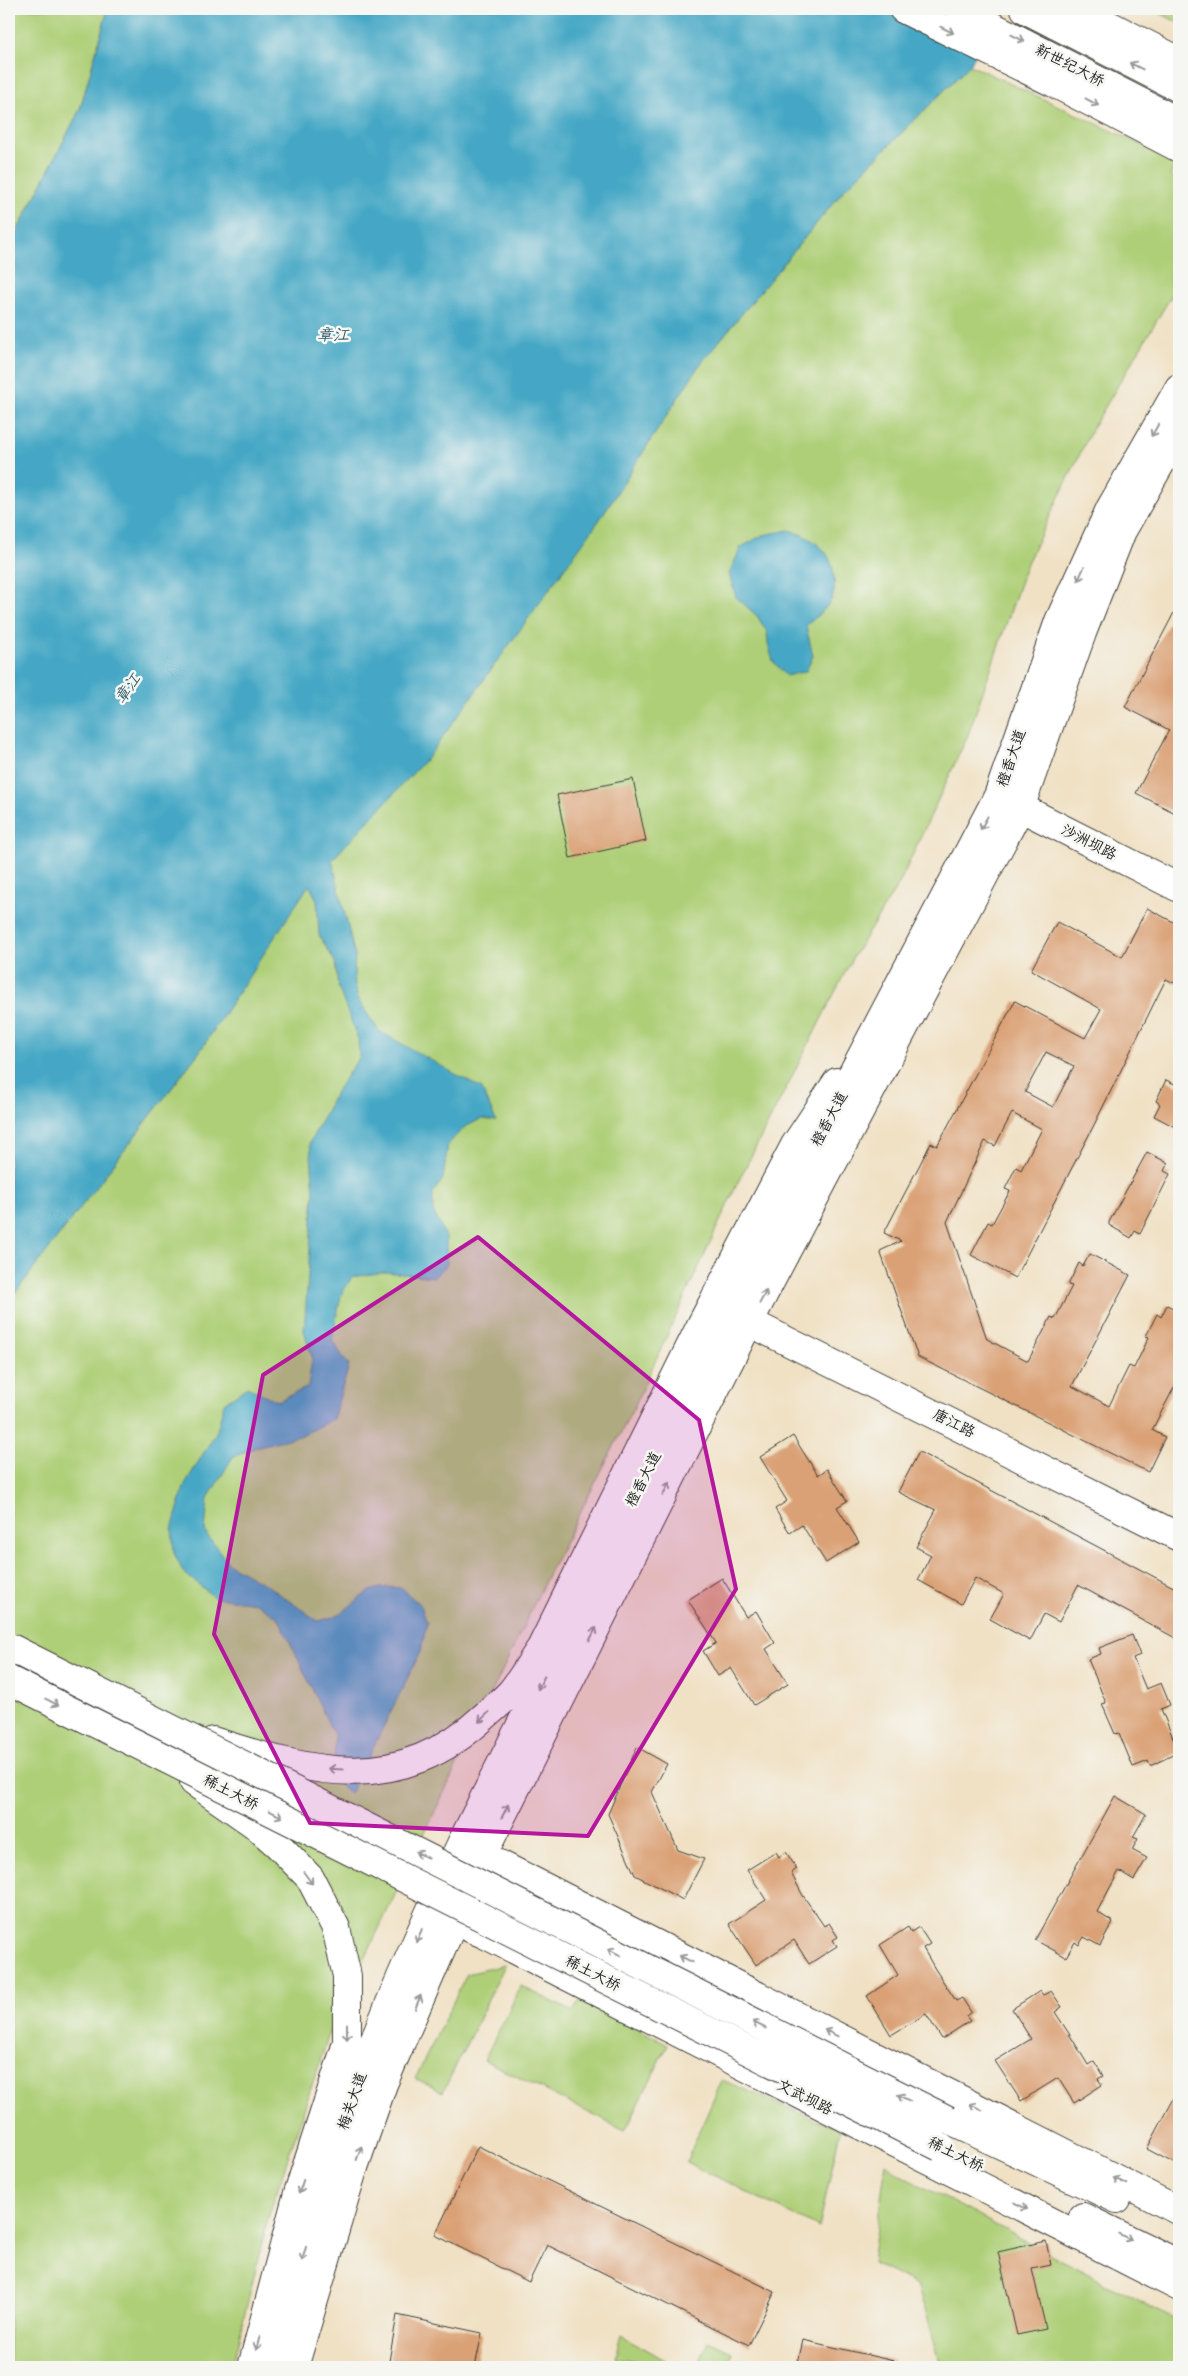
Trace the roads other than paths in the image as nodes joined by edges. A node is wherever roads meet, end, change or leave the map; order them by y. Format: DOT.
graph roads {
  1 [pos="903,9"];
  2 [pos="959,9"];
  3 [pos="1026,9"];
  4 [pos="1078,9"];
  5 [pos="1179,61"];
  6 [pos="1179,88"];
  7 [pos="1179,122"];
  8 [pos="1179,148"];
  9 [pos="1179,388"];
  10 [pos="1179,431"];
  11 [pos="1009,802"];
  12 [pos="1179,888"];
  13 [pos="904,977"];
  14 [pos="738,1316"];
  15 [pos="1179,1536"];
  16 [pos="9,1647"];
  17 [pos="9,1680"];
  18 [pos="163,1725"];
  19 [pos="148,1750"];
  20 [pos="472,1849"];
  21 [pos="441,1916"];
  22 [pos="1179,2211"];
  23 [pos="1179,2228"];
  24 [pos="1179,2264"];
  25 [pos="1179,2287"];
  26 [pos="252,2367"];
  27 [pos="271,2367"];
  28 [pos="294,2367"];
  1 -- 8 [label="main road, one-way"];
  2 -- 7 [label="main road, 新世纪大桥, one-way"];
  6 -- 3 [label="main road, 新世纪大桥, one-way"];
  4 -- 5 [label="main road"];
  9 -- 11 [label="main road, 橙香大道, one-way"];
  10 -- 11 [label="main road, 橙香大道"];
  11 -- 12 [label="main road, 沙洲坝路"];
  11 -- 13 [label="main road, 橙香大道, one-way"];
  14 -- 11 [label="main road, 橙香大道, one-way"];
  13 -- 14 [label="main road, 橙香大道"];
  13 -- 18 [label="main road, one-way, bridge"];
  14 -- 15 [label="main road, 唐江路"];
  14 -- 20 [label="main road, 橙香大道"];
  16 -- 18 [label="main road, 稀土大桥, bridge"];
  17 -- 19 [label="main road, 稀土大桥, one-way, bridge"];
  23 -- 18 [label="main road, 稀土大桥, one-way, bridge"];
  19 -- 24 [label="main road, 稀土大桥, one-way, bridge"];
  19 -- 26 [label="main road, one-way, bridge"];
  20 -- 21 [label="main road, 梅关大道"];
  22 -- 20 [label="main road, one-way"];
  21 -- 25 [label="main road, 文武坝路, one-way"];
  21 -- 27 [label="main road, 梅关大道, one-way"];
  28 -- 21 [label="main road, 梅关大道, one-way"];
}
